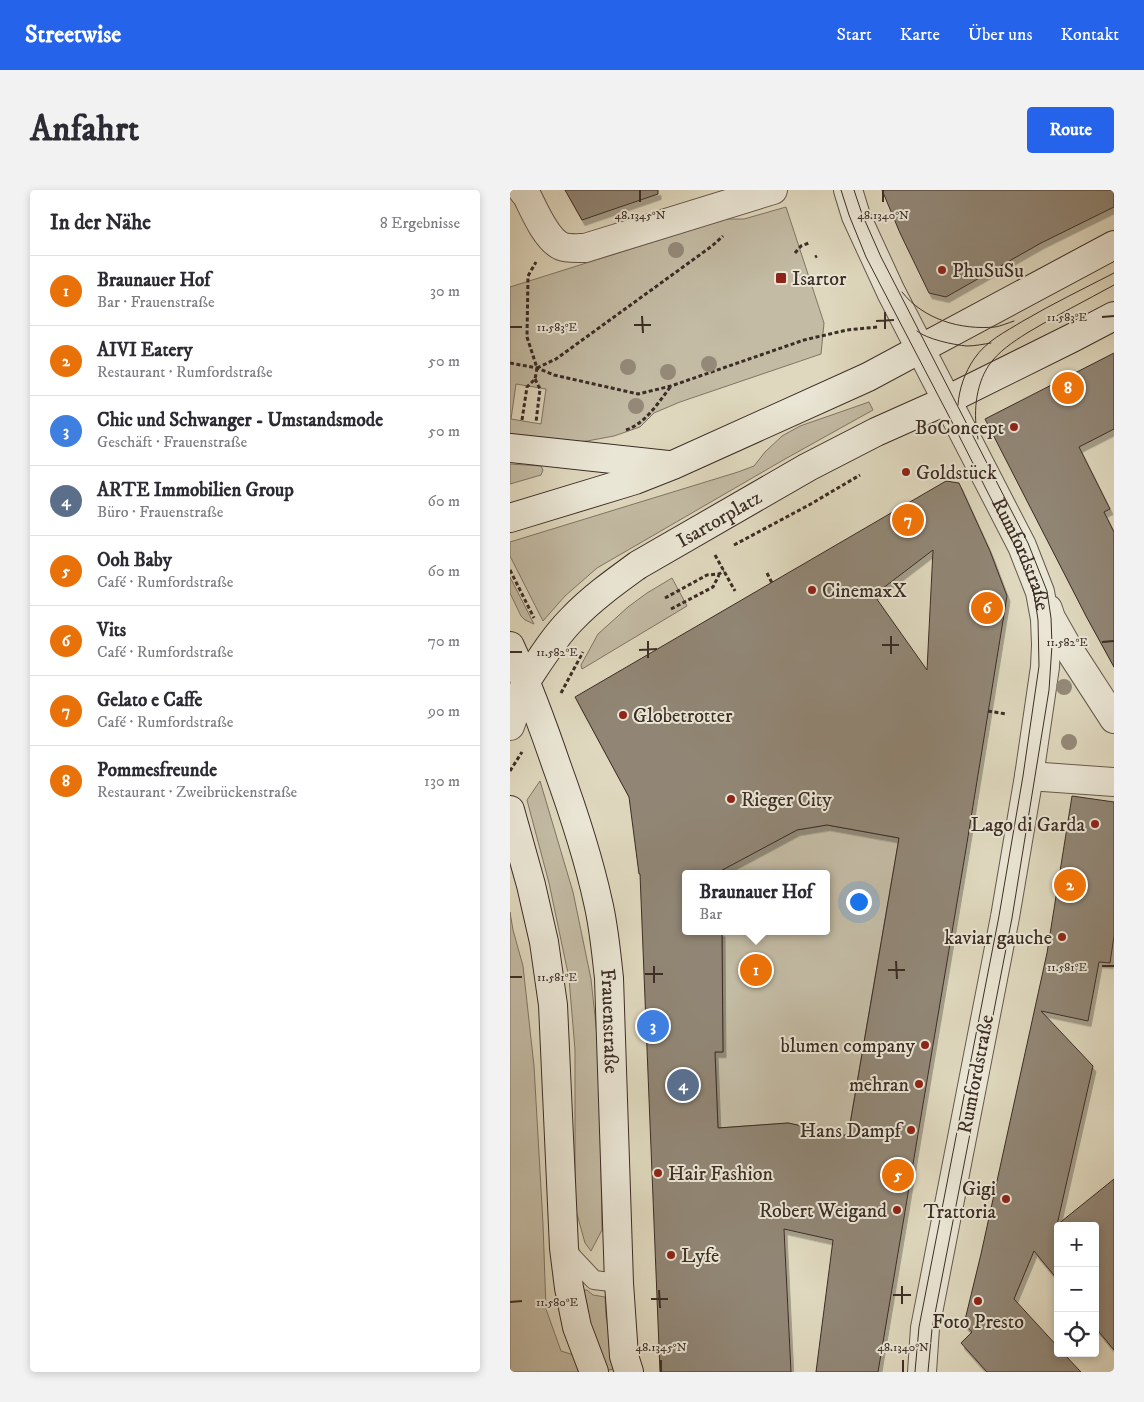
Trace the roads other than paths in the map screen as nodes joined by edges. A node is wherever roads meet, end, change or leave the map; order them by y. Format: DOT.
graph roads {
  1 [pos="522,190"];
  2 [pos="773,190"];
  3 [pos="848,190"];
  4 [pos="1114,245"];
  5 [pos="1114,316"];
  6 [pos="921,349"];
  7 [pos="947,400"];
  8 [pos="510,448"];
  9 [pos="673,465"];
  10 [pos="510,518"];
  11 [pos="1040,592"];
  12 [pos="510,646"];
  13 [pos="518,681"];
  14 [pos="1114,719"];
  15 [pos="510,726"];
  16 [pos="1029,776"];
  17 [pos="1114,782"];
  18 [pos="510,810"];
  19 [pos="564,1248"];
  20 [pos="619,1282"];
  21 [pos="594,1372"];
  22 [pos="629,1372"];
  23 [pos="922,1372"];
  1 -- 2 [label="main road"];
  3 -- 6 [label="main road, Rumfordstraße"];
  4 -- 6 [label="main road"];
  5 -- 7 [label="main road, Isartorplatz"];
  6 -- 7 [label="main road, Rumfordstraße"];
  6 -- 9 [label="main road"];
  7 -- 11 [label="main road, Rumfordstraße"];
  7 -- 13 [label="main road, Isartorplatz"];
  8 -- 9 [label="main road"];
  9 -- 10 [label="main road"];
  11 -- 14 [label="main road"];
  11 -- 16 [label="main road, Rumfordstraße"];
  12 -- 13 [label="main road"];
  13 -- 15 [label="main road, Isartorplatz"];
  13 -- 20 [label="main road, Frauenstraße"];
  16 -- 17 [label="main road"];
  16 -- 23 [label="main road, Rumfordstraße"];
  18 -- 19 [label="main road"];
  19 -- 20 [label="lane"];
  19 -- 21 [label="main road"];
  20 -- 22 [label="main road, Frauenstraße"];
}
